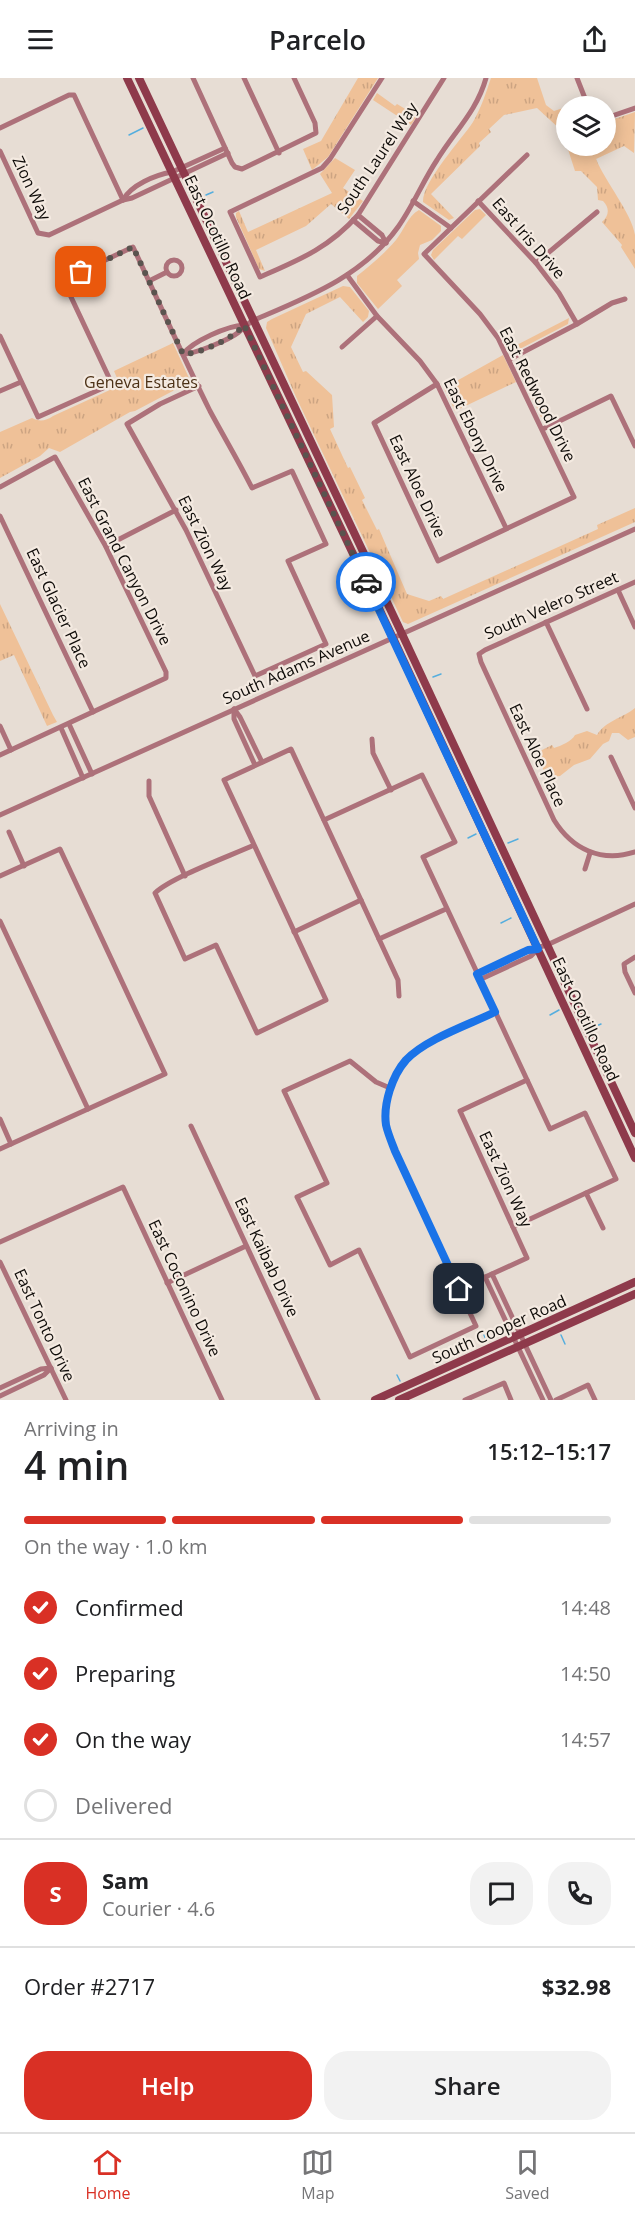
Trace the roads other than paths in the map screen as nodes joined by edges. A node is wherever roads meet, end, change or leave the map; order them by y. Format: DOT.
graph roads {
  1 [pos="127,78"];
  2 [pos="139,78"];
  3 [pos="193,78"];
  4 [pos="244,78"];
  5 [pos="294,78"];
  6 [pos="382,78"];
  7 [pos="444,78"];
  8 [pos="486,78"];
  9 [pos="577,78"];
  10 [pos="584,96"];
  11 [pos="635,108"];
  12 [pos="616,115"];
  13 [pos="0,128"];
  14 [pos="0,151"];
  15 [pos="227,151"];
  16 [pos="279,153"];
  17 [pos="527,155"];
  18 [pos="183,171"];
  19 [pos="173,175"];
  20 [pos="145,183"];
  21 [pos="148,190"];
  22 [pos="123,200"];
  23 [pos="413,201"];
  24 [pos="478,201"];
  25 [pos="597,212"];
  26 [pos="356,217"];
  27 [pos="451,228"];
  28 [pos="386,243"];
  29 [pos="536,263"];
  30 [pos="167,272"];
  31 [pos="347,276"];
  32 [pos="149,281"];
  33 [pos="625,298"];
  34 [pos="377,316"];
  35 [pos="254,320"];
  36 [pos="577,324"];
  37 [pos="244,325"];
  38 [pos="0,336"];
  39 [pos="342,347"];
  40 [pos="183,354"];
  41 [pos="510,359"];
  42 [pos="21,382"];
  43 [pos="438,384"];
  44 [pos="199,386"];
  45 [pos="0,392"];
  46 [pos="543,429"];
  47 [pos="635,446"];
  48 [pos="0,487"];
  49 [pos="176,510"];
  50 [pos="0,516"];
  51 [pos="506,528"];
  52 [pos="635,529"];
  53 [pos="106,546"];
  54 [pos="635,582"];
  55 [pos="618,590"];
  56 [pos="546,622"];
  57 [pos="635,627"];
  58 [pos="402,634"];
  59 [pos="393,638"];
  60 [pos="479,654"];
  61 [pos="234,709"];
  62 [pos="587,709"];
  63 [pos="93,712"];
  64 [pos="69,724"];
  65 [pos="0,726"];
  66 [pos="61,728"];
  67 [pos="372,739"];
  68 [pos="11,750"];
  69 [pos="0,755"];
  70 [pos="611,757"];
  71 [pos="262,762"];
  72 [pos="255,765"];
  73 [pos="92,774"];
  74 [pos="83,778"];
  75 [pos="149,781"];
  76 [pos="391,790"];
  77 [pos="635,808"];
  78 [pos="0,815"];
  79 [pos="324,820"];
  80 [pos="9,832"];
  81 [pos="254,845"];
  82 [pos="635,852"];
  83 [pos="590,853"];
  84 [pos="24,866"];
  85 [pos="585,869"];
  86 [pos="0,876"];
  87 [pos="185,876"];
  88 [pos="361,900"];
  89 [pos="635,904"];
  90 [pos="446,909"];
  91 [pos="0,921"];
  92 [pos="294,932"];
  93 [pos="379,939"];
  94 [pos="547,945"];
  95 [pos="538,949"];
  96 [pos="635,957"];
  97 [pos="478,977"];
  98 [pos="635,993"];
  99 [pos="399,996"];
  100 [pos="495,1012"];
  101 [pos="527,1080"];
  102 [pos="390,1088"];
  103 [pos="88,1109"];
  104 [pos="0,1119"];
  105 [pos="191,1126"];
  106 [pos="635,1133"];
  107 [pos="11,1144"];
  108 [pos="0,1149"];
  109 [pos="635,1158"];
  110 [pos="586,1193"];
  111 [pos="513,1227"];
  112 [pos="603,1228"];
  113 [pos="0,1242"];
  114 [pos="246,1246"];
  115 [pos="0,1262"];
  116 [pos="492,1274"];
  117 [pos="485,1277"];
  118 [pos="635,1282"];
  119 [pos="167,1283"];
  120 [pos="459,1289"];
  121 [pos="635,1294"];
  122 [pos="517,1336"];
  123 [pos="521,1346"];
  124 [pos="51,1368"];
  125 [pos="21,1378"];
  126 [pos="24,1385"];
  127 [pos="0,1388"];
  128 [pos="0,1396"];
  129 [pos="220,1399"];
  130 [pos="66,1400"];
  131 [pos="318,1400"];
  132 [pos="375,1400"];
  133 [pos="399,1400"];
  134 [pos="465,1400"];
  135 [pos="511,1400"];
  136 [pos="543,1400"];
  137 [pos="550,1400"];
  138 [pos="556,1400"];
  139 [pos="595,1400"];
  1 -- 19 [label="main road, East Ocotillo Road"];
  2 -- 18 [label="main road, East Ocotillo Road"];
  3 -- 15 [label="street"];
  4 -- 16 [label="street"];
  5 -- 16 [label="street"];
  6 -- 26 [label="street, South Laurel Way"];
  7 -- 26 [label="street, South Laurel Way"];
  8 -- 23 [label="street"];
  9 -- 10 [label="street"];
  11 -- 12 [label="street"];
  13 -- 22 [label="street"];
  14 -- 22 [label="street, Zion Way"];
  15 -- 16 [label="street"];
  15 -- 18 [label="street"];
  17 -- 24 [label="street"];
  18 -- 19 [label="street"];
  18 -- 35 [label="main road, East Ocotillo Road"];
  19 -- 20 [label="street"];
  19 -- 21 [label="street"];
  19 -- 37 [label="main road, East Ocotillo Road"];
  20 -- 21 [label="street"];
  20 -- 22 [label="street"];
  21 -- 22 [label="street"];
  23 -- 27 [label="street"];
  23 -- 28 [label="street"];
  24 -- 27 [label="street"];
  24 -- 29 [label="street, East Iris Drive"];
  25 -- 29 [label="street"];
  26 -- 28 [label="street"];
  27 -- 41 [label="street, East Redwood Drive"];
  28 -- 31 [label="street"];
  29 -- 36 [label="street, East Iris Drive"];
  30 -- 32 [label="street"];
  31 -- 34 [label="street, East Ebony Drive"];
  31 -- 35 [label="street"];
  32 -- 40 [label="street"];
  32 -- 42 [label="street"];
  33 -- 36 [label="street"];
  34 -- 39 [label="street"];
  34 -- 43 [label="street, East Ebony Drive"];
  35 -- 37 [label="street"];
  35 -- 58 [label="main road, East Ocotillo Road"];
  36 -- 41 [label="street"];
  37 -- 40 [label="street"];
  37 -- 59 [label="main road, East Ocotillo Road"];
  38 -- 42 [label="street"];
  40 -- 44 [label="street"];
  41 -- 46 [label="street, East Redwood Drive"];
  42 -- 45 [label="street"];
  43 -- 51 [label="street, East Ebony Drive"];
  43 -- 51 [label="street, East Aloe Drive"];
  44 -- 49 [label="street, East Zion Way"];
  44 -- 49 [label="street, East Zion Way"];
  46 -- 47 [label="street"];
  46 -- 51 [label="street, East Redwood Drive"];
  48 -- 53 [label="street, East Grand Canyon Drive"];
  49 -- 53 [label="street"];
  50 -- 63 [label="street, East Glacier Place"];
  52 -- 58 [label="street, South Adams Avenue"];
  53 -- 63 [label="street, East Grand Canyon Drive"];
  54 -- 55 [label="street, South Velero Street"];
  55 -- 56 [label="street, South Velero Street"];
  55 -- 57 [label="street"];
  56 -- 60 [label="street, South Velero Street"];
  56 -- 62 [label="street"];
  58 -- 59 [label="street, South Adams Avenue"];
  58 -- 94 [label="main road, East Ocotillo Road"];
  59 -- 61 [label="street, South Adams Avenue"];
  59 -- 95 [label="main road, East Ocotillo Road"];
  60 -- 83 [label="street, East Aloe Place"];
  61 -- 71 [label="street"];
  61 -- 72 [label="street"];
  61 -- 73 [label="street, South Adams Avenue"];
  63 -- 64 [label="street"];
  64 -- 66 [label="street"];
  64 -- 73 [label="street"];
  65 -- 68 [label="street"];
  66 -- 68 [label="street"];
  66 -- 74 [label="street"];
  67 -- 76 [label="street"];
  68 -- 69 [label="street"];
  70 -- 77 [label="street"];
  71 -- 72 [label="street"];
  71 -- 79 [label="street"];
  72 -- 81 [label="street"];
  73 -- 74 [label="street, South Adams Avenue"];
  74 -- 78 [label="street, South Adams Avenue"];
  75 -- 87 [label="street"];
  76 -- 79 [label="street"];
  76 -- 90 [label="street"];
  79 -- 88 [label="street"];
  80 -- 84 [label="street"];
  81 -- 87 [label="street"];
  81 -- 92 [label="street"];
  82 -- 83 [label="street"];
  83 -- 85 [label="street"];
  84 -- 86 [label="street"];
  84 -- 103 [label="street"];
  87 -- 92 [label="street"];
  88 -- 92 [label="street"];
  88 -- 93 [label="street"];
  89 -- 94 [label="street"];
  90 -- 93 [label="street"];
  90 -- 97 [label="street"];
  91 -- 103 [label="street"];
  93 -- 99 [label="street"];
  94 -- 95 [label="street"];
  94 -- 106 [label="main road, East Ocotillo Road"];
  95 -- 97 [label="street"];
  95 -- 109 [label="main road, East Ocotillo Road"];
  96 -- 98 [label="street"];
  97 -- 100 [label="street"];
  100 -- 101 [label="street"];
  100 -- 102 [label="street"];
  101 -- 110 [label="street"];
  101 -- 111 [label="street, East Zion Way"];
  102 -- 120 [label="street"];
  102 -- 120 [label="street"];
  103 -- 107 [label="street"];
  104 -- 107 [label="street"];
  105 -- 114 [label="street, East Kaibab Drive"];
  107 -- 108 [label="street"];
  110 -- 111 [label="street"];
  110 -- 112 [label="street"];
  111 -- 116 [label="street, East Zion Way"];
  113 -- 119 [label="street, East Coconino Drive"];
  114 -- 119 [label="street"];
  114 -- 131 [label="street, East Kaibab Drive"];
  115 -- 124 [label="street, East Tonto Drive"];
  116 -- 117 [label="street"];
  116 -- 122 [label="street"];
  117 -- 120 [label="street"];
  117 -- 122 [label="street"];
  118 -- 122 [label="main road, South Cooper Road"];
  119 -- 129 [label="street, East Coconino Drive"];
  121 -- 123 [label="main road, South Cooper Road"];
  122 -- 123 [label="street"];
  122 -- 132 [label="main road, South Cooper Road"];
  123 -- 133 [label="main road, South Cooper Road"];
  123 -- 136 [label="street"];
  123 -- 137 [label="street"];
  124 -- 125 [label="street"];
  124 -- 126 [label="street"];
  124 -- 130 [label="street, East Tonto Drive"];
  125 -- 126 [label="street"];
  125 -- 127 [label="street"];
  126 -- 128 [label="street"];
  134 -- 135 [label="street"];
  138 -- 139 [label="street"];
}
